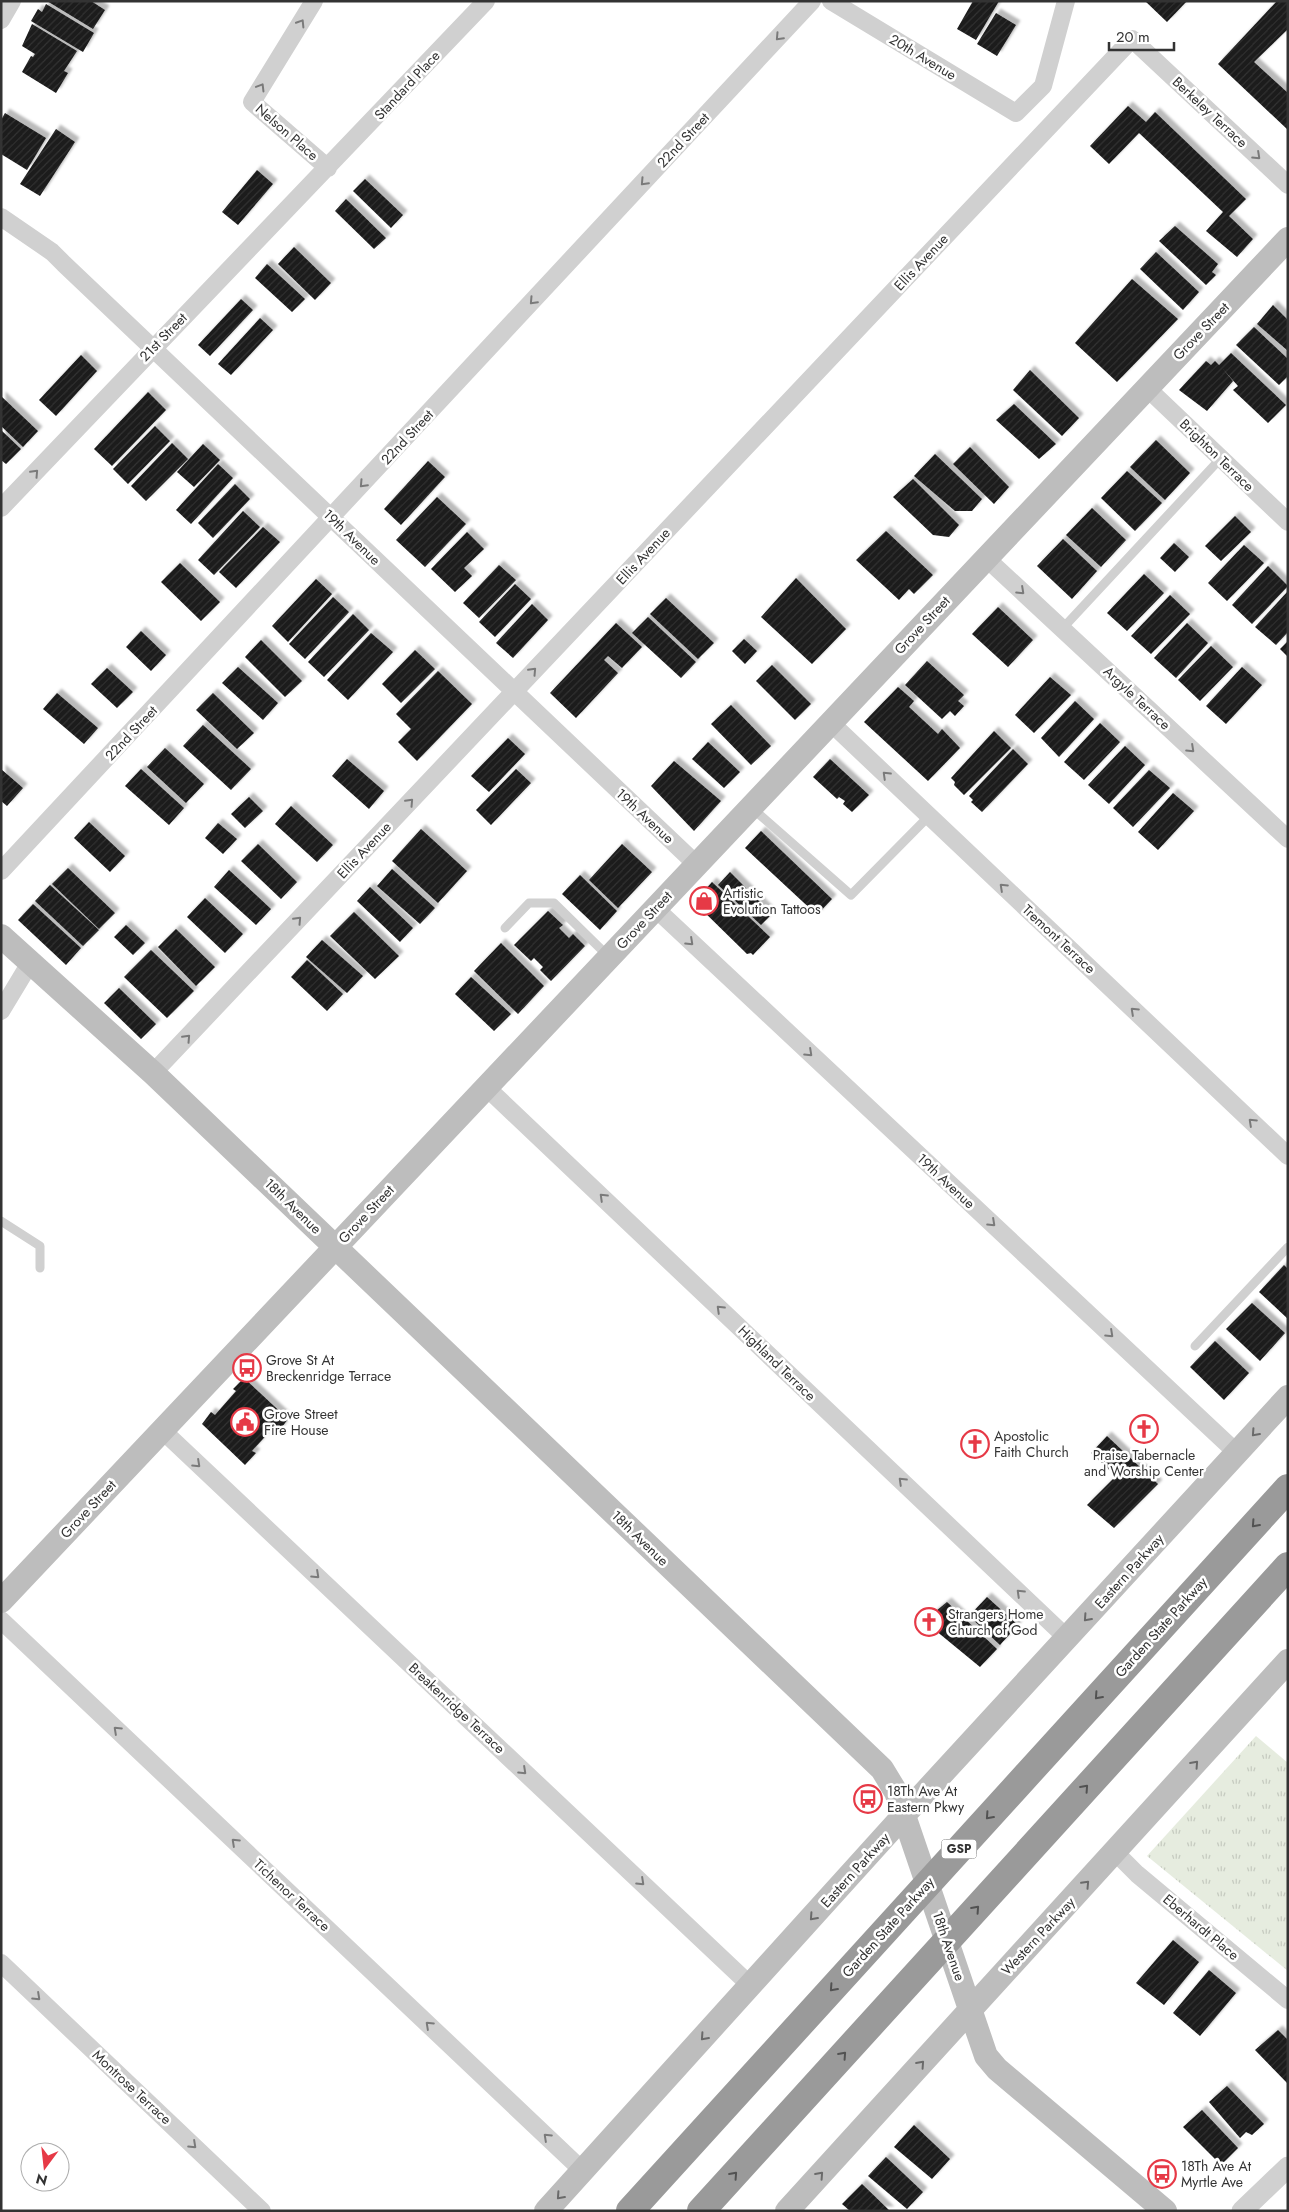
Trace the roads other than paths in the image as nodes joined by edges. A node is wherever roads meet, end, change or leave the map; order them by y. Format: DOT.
graph roads {
  1 [pos="12,1"];
  2 [pos="314,1"];
  3 [pos="486,1"];
  4 [pos="812,1"];
  5 [pos="831,1"];
  6 [pos="1066,1"];
  7 [pos="1,20"];
  8 [pos="1132,39"];
  9 [pos="328,168"];
  10 [pos="1288,185"];
  11 [pos="1,217"];
  12 [pos="1288,239"];
  13 [pos="152,348"];
  14 [pos="1147,388"];
  15 [pos="1221,458"];
  16 [pos="1,508"];
  17 [pos="331,518"];
  18 [pos="1288,522"];
  19 [pos="986,558"];
  20 [pos="1062,629"];
  21 [pos="514,691"];
  22 [pos="830,722"];
  23 [pos="750,807"];
  24 [pos="928,816"];
  25 [pos="1288,839"];
  26 [pos="696,864"];
  27 [pos="1,871"];
  28 [pos="655,908"];
  29 [pos="505,928"];
  30 [pos="1,936"];
  31 [pos="609,957"];
  32 [pos="30,963"];
  33 [pos="1,1011"];
  34 [pos="153,1073"];
  35 [pos="486,1087"];
  36 [pos="1288,1156"];
  37 [pos="1,1221"];
  38 [pos="335,1247"];
  39 [pos="1288,1247"];
  40 [pos="40,1268"];
  41 [pos="1195,1346"];
  42 [pos="1288,1397"];
  43 [pos="162,1430"];
  44 [pos="1237,1453"];
  45 [pos="1288,1488"];
  46 [pos="1288,1566"];
  47 [pos="1,1601"];
  48 [pos="1,1620"];
  49 [pos="1068,1639"];
  50 [pos="1288,1661"];
  51 [pos="904,1815"];
  52 [pos="1115,1852"];
  53 [pos="1,1964"];
  54 [pos="751,1986"];
  55 [pos="1288,2000"];
  56 [pos="970,2010"];
  57 [pos="1288,2167"];
  58 [pos="583,2171"];
  59 [pos="262,2211"];
  60 [pos="546,2211"];
  61 [pos="630,2211"];
  62 [pos="701,2211"];
  63 [pos="787,2211"];
  64 [pos="1165,2211"];
  65 [pos="1242,2211"];
  1 -- 7 [label="street"];
  9 -- 2 [label="street, Nelson Place, one-way"];
  3 -- 9 [label="street, Standard Place"];
  4 -- 17 [label="street, 22nd Street, one-way"];
  5 -- 6 [label="street, 20th Avenue"];
  8 -- 10 [label="street, Berkeley Terrace, one-way"];
  21 -- 8 [label="street, Ellis Avenue, one-way"];
  9 -- 13 [label="street, 21st Street"];
  11 -- 13 [label="street, 19th Avenue"];
  12 -- 14 [label="main road, Grove Street"];
  16 -- 13 [label="street, 21st Street, one-way"];
  13 -- 17 [label="street, 19th Avenue"];
  14 -- 15 [label="street, Brighton Terrace"];
  14 -- 19 [label="main road, Grove Street"];
  15 -- 18 [label="street, Brighton Terrace"];
  15 -- 20 [label="lane"];
  17 -- 21 [label="street, 19th Avenue"];
  17 -- 27 [label="street, 22nd Street"];
  19 -- 20 [label="street, Argyle Terrace, one-way"];
  19 -- 22 [label="main road, Grove Street"];
  20 -- 25 [label="street, Argyle Terrace, one-way"];
  21 -- 26 [label="street, 19th Avenue"];
  34 -- 21 [label="street, Ellis Avenue, one-way"];
  22 -- 23 [label="main road, Grove Street"];
  24 -- 22 [label="street, Tremont Terrace, one-way"];
  23 -- 24 [label="lane"];
  23 -- 26 [label="main road, Grove Street"];
  36 -- 24 [label="street, Tremont Terrace, one-way"];
  26 -- 28 [label="main road, Grove Street"];
  28 -- 31 [label="main road, Grove Street"];
  28 -- 44 [label="street, 19th Avenue, one-way"];
  29 -- 31 [label="lane"];
  30 -- 32 [label="main road, 18th Avenue"];
  31 -- 35 [label="main road, Grove Street"];
  32 -- 33 [label="street"];
  32 -- 34 [label="main road, 18th Avenue"];
  34 -- 38 [label="main road, 18th Avenue"];
  35 -- 38 [label="main road, Grove Street"];
  49 -- 35 [label="street, Highland Terrace, one-way"];
  37 -- 40 [label="lane"];
  38 -- 43 [label="main road, Grove Street"];
  38 -- 51 [label="main road, 18th Avenue"];
  39 -- 41 [label="lane"];
  42 -- 44 [label="main road, Eastern Parkway, one-way"];
  43 -- 47 [label="main road, Grove Street"];
  43 -- 54 [label="street, Breakenridge Terrace, one-way"];
  44 -- 49 [label="main road, Eastern Parkway, one-way"];
  45 -- 61 [label="highway, Garden State Parkway / GSP, one-way"];
  62 -- 46 [label="highway, one-way"];
  58 -- 48 [label="street, Tichenor Terrace, one-way"];
  49 -- 51 [label="main road, Eastern Parkway"];
  52 -- 50 [label="main road, Western Parkway, one-way"];
  51 -- 54 [label="main road, Eastern Parkway, one-way"];
  51 -- 56 [label="main road, 18th Avenue"];
  52 -- 55 [label="street, Eberhardt Place"];
  56 -- 52 [label="main road, Western Parkway, one-way"];
  53 -- 59 [label="street, Montrose Terrace, one-way"];
  54 -- 58 [label="main road, Eastern Parkway, one-way"];
  63 -- 56 [label="main road, Western Parkway, one-way"];
  56 -- 64 [label="main road, 18th Avenue"];
  57 -- 65 [label="street"];
  58 -- 60 [label="main road, Eastern Parkway, one-way"];
}
